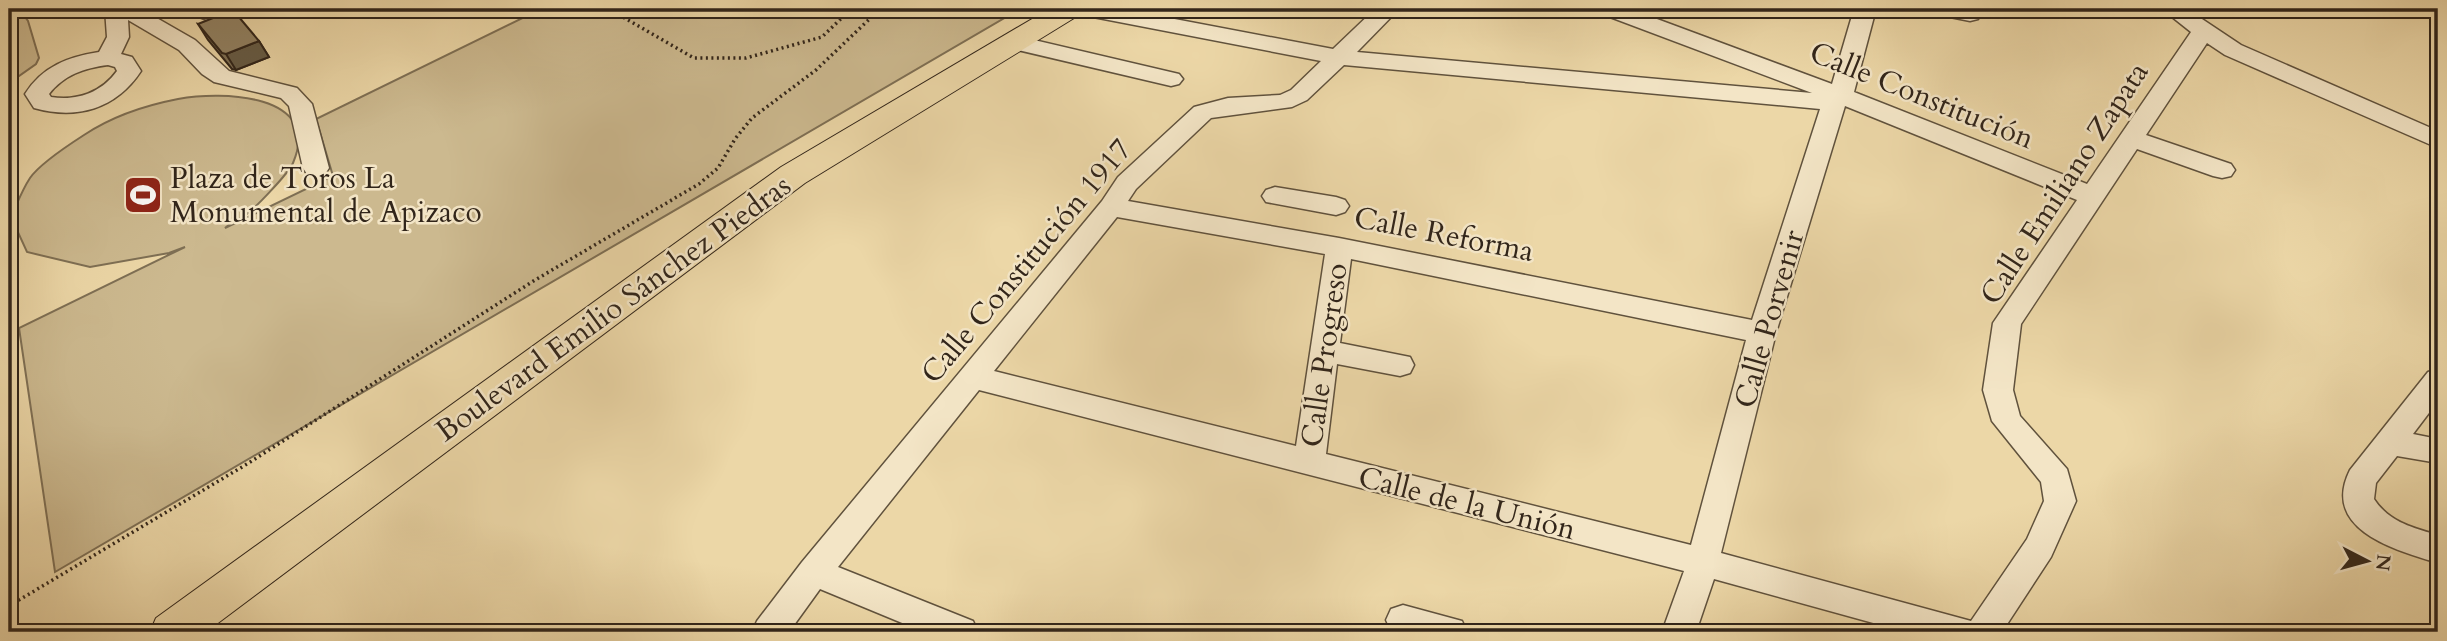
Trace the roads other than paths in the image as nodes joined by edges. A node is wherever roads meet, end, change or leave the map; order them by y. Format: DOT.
graph roads {
  1 [pos="116,9"];
  2 [pos="125,9"];
  3 [pos="202,9"];
  4 [pos="226,9"];
  5 [pos="1069,9"];
  6 [pos="1088,9"];
  7 [pos="1388,9"];
  8 [pos="1610,9"];
  9 [pos="1865,9"];
  10 [pos="1943,9"];
  11 [pos="2173,9"];
  12 [pos="1970,14"];
  13 [pos="2204,30"];
  14 [pos="1013,42"];
  15 [pos="1338,57"];
  16 [pos="108,58"];
  17 [pos="1171,79"];
  18 [pos="1837,100"];
  19 [pos="2133,139"];
  20 [pos="2438,140"];
  21 [pos="316,169"];
  22 [pos="2222,170"];
  23 [pos="1275,196"];
  24 [pos="2092,196"];
  25 [pos="1111,207"];
  26 [pos="1333,246"];
  27 [pos="1762,332"];
  28 [pos="1325,351"];
  29 [pos="1400,365"];
  30 [pos="973,377"];
  31 [pos="2438,380"];
  32 [pos="2389,442"];
  33 [pos="2438,451"];
  34 [pos="1309,464"];
  35 [pos="2438,550"];
  36 [pos="1703,562"];
  37 [pos="814,572"];
  38 [pos="1403,620"];
  39 [pos="172,632"];
  40 [pos="769,632"];
  41 [pos="961,632"];
  42 [pos="1450,632"];
  43 [pos="1679,632"];
  44 [pos="1960,632"];
  45 [pos="1983,632"];
  1 -- 16 [label="street"];
  2 -- 21 [label="street"];
  3 -- 4 [label="street"];
  5 -- 14 [label="main road, Boulevard Emilio Sánchez Piedras"];
  6 -- 15 [label="street"];
  7 -- 15 [label="street, Calle Constitución 1917"];
  8 -- 18 [label="street, Calle Constitución"];
  9 -- 18 [label="street, Calle Porvenir"];
  10 -- 12 [label="street"];
  11 -- 13 [label="street"];
  13 -- 19 [label="street, Calle Emiliano Zapata"];
  13 -- 20 [label="street"];
  14 -- 17 [label="street"];
  14 -- 39 [label="main road, Boulevard Emilio Sánchez Piedras"];
  15 -- 18 [label="street"];
  15 -- 25 [label="street, Calle Constitución 1917"];
  18 -- 24 [label="street, Calle Constitución"];
  18 -- 27 [label="street, Calle Porvenir"];
  19 -- 22 [label="street"];
  19 -- 24 [label="street, Calle Emiliano Zapata"];
  23 -- 26 [label="street, Calle Progreso"];
  24 -- 45 [label="street, Calle Emiliano Zapata"];
  25 -- 26 [label="street, Calle Reforma"];
  25 -- 30 [label="street, Calle Constitución 1917"];
  26 -- 27 [label="street, Calle Reforma"];
  26 -- 28 [label="street, Calle Progreso"];
  27 -- 36 [label="street, Calle Porvenir"];
  28 -- 29 [label="street"];
  28 -- 34 [label="street, Calle Progreso"];
  30 -- 34 [label="street, Calle de la Unión"];
  30 -- 37 [label="street, Calle Constitución 1917"];
  31 -- 32 [label="street"];
  32 -- 33 [label="street"];
  32 -- 35 [label="street"];
  34 -- 36 [label="street, Calle de la Unión"];
  36 -- 43 [label="street, Calle Porvenir"];
  36 -- 44 [label="street, Calle de la Unión"];
  37 -- 40 [label="street, Calle Constitución 1917"];
  37 -- 41 [label="street"];
  38 -- 42 [label="street"];
}
